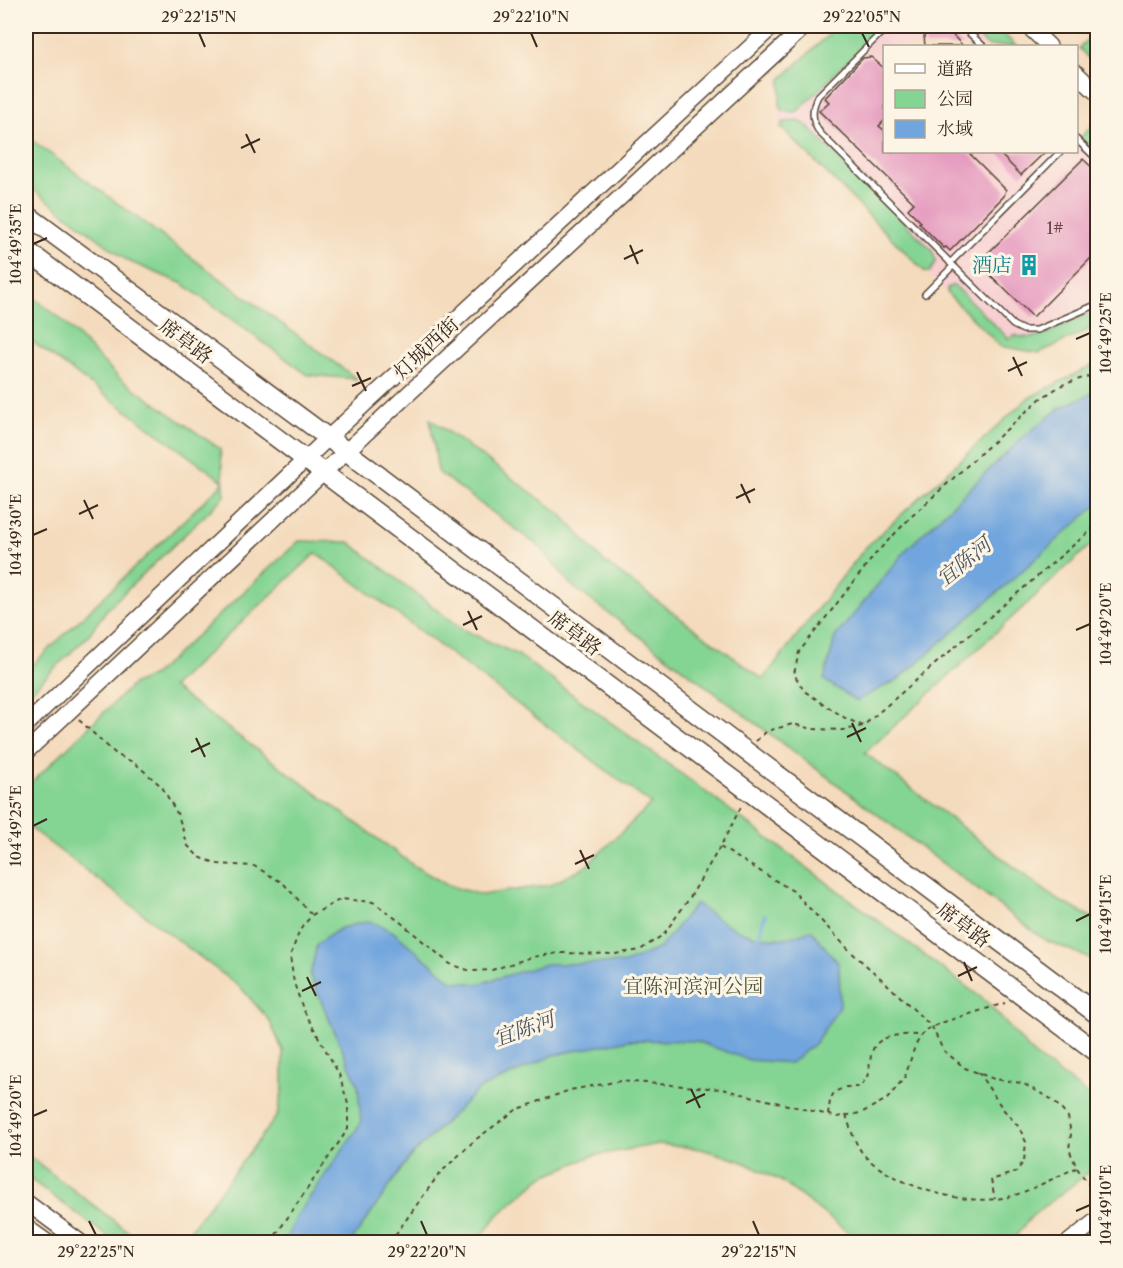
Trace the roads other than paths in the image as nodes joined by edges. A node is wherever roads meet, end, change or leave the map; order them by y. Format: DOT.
graph roads {
  1 [pos="773,26"];
  2 [pos="805,26"];
  3 [pos="888,26"];
  4 [pos="962,26"];
  5 [pos="1028,26"];
  6 [pos="982,45"];
  7 [pos="1048,45"];
  8 [pos="1078,74"];
  9 [pos="1098,94"];
  10 [pos="1078,140"];
  11 [pos="1059,153"];
  12 [pos="1098,160"];
  13 [pos="26,214"];
  14 [pos="26,249"];
  15 [pos="951,264"];
  16 [pos="925,294"];
  17 [pos="1098,304"];
  18 [pos="328,438"];
  19 [pos="346,451"];
  20 [pos="306,459"];
  21 [pos="324,472"];
  22 [pos="26,725"];
  23 [pos="26,752"];
  24 [pos="1098,1015"];
  25 [pos="1098,1053"];
  26 [pos="26,1202"];
  27 [pos="1098,1219"];
  28 [pos="26,1227"];
  29 [pos="47,1242"];
  30 [pos="80,1242"];
  31 [pos="1069,1242"];
  1 -- 18 [label="street, 灯城西街"];
  2 -- 19 [label="street, 灯城西街"];
  3 -- 15 [label="lane"];
  4 -- 6 [label="lane"];
  5 -- 7 [label="street"];
  8 -- 9 [label="street"];
  10 -- 12 [label="lane"];
  11 -- 15 [label="lane"];
  13 -- 18 [label="main road, 席草路"];
  14 -- 20 [label="main road, 席草路"];
  15 -- 16 [label="lane"];
  15 -- 17 [label="lane"];
  18 -- 19 [label="main road, 席草路"];
  18 -- 20 [label="street, 灯城西街"];
  19 -- 21 [label="street, 灯城西街"];
  19 -- 24 [label="main road, 席草路"];
  20 -- 21 [label="main road, 席草路"];
  20 -- 22 [label="street, 灯城西街"];
  21 -- 23 [label="street, 灯城西街"];
  21 -- 25 [label="main road, 席草路"];
  26 -- 30 [label="street"];
  27 -- 31 [label="street"];
  28 -- 29 [label="street"];
}
